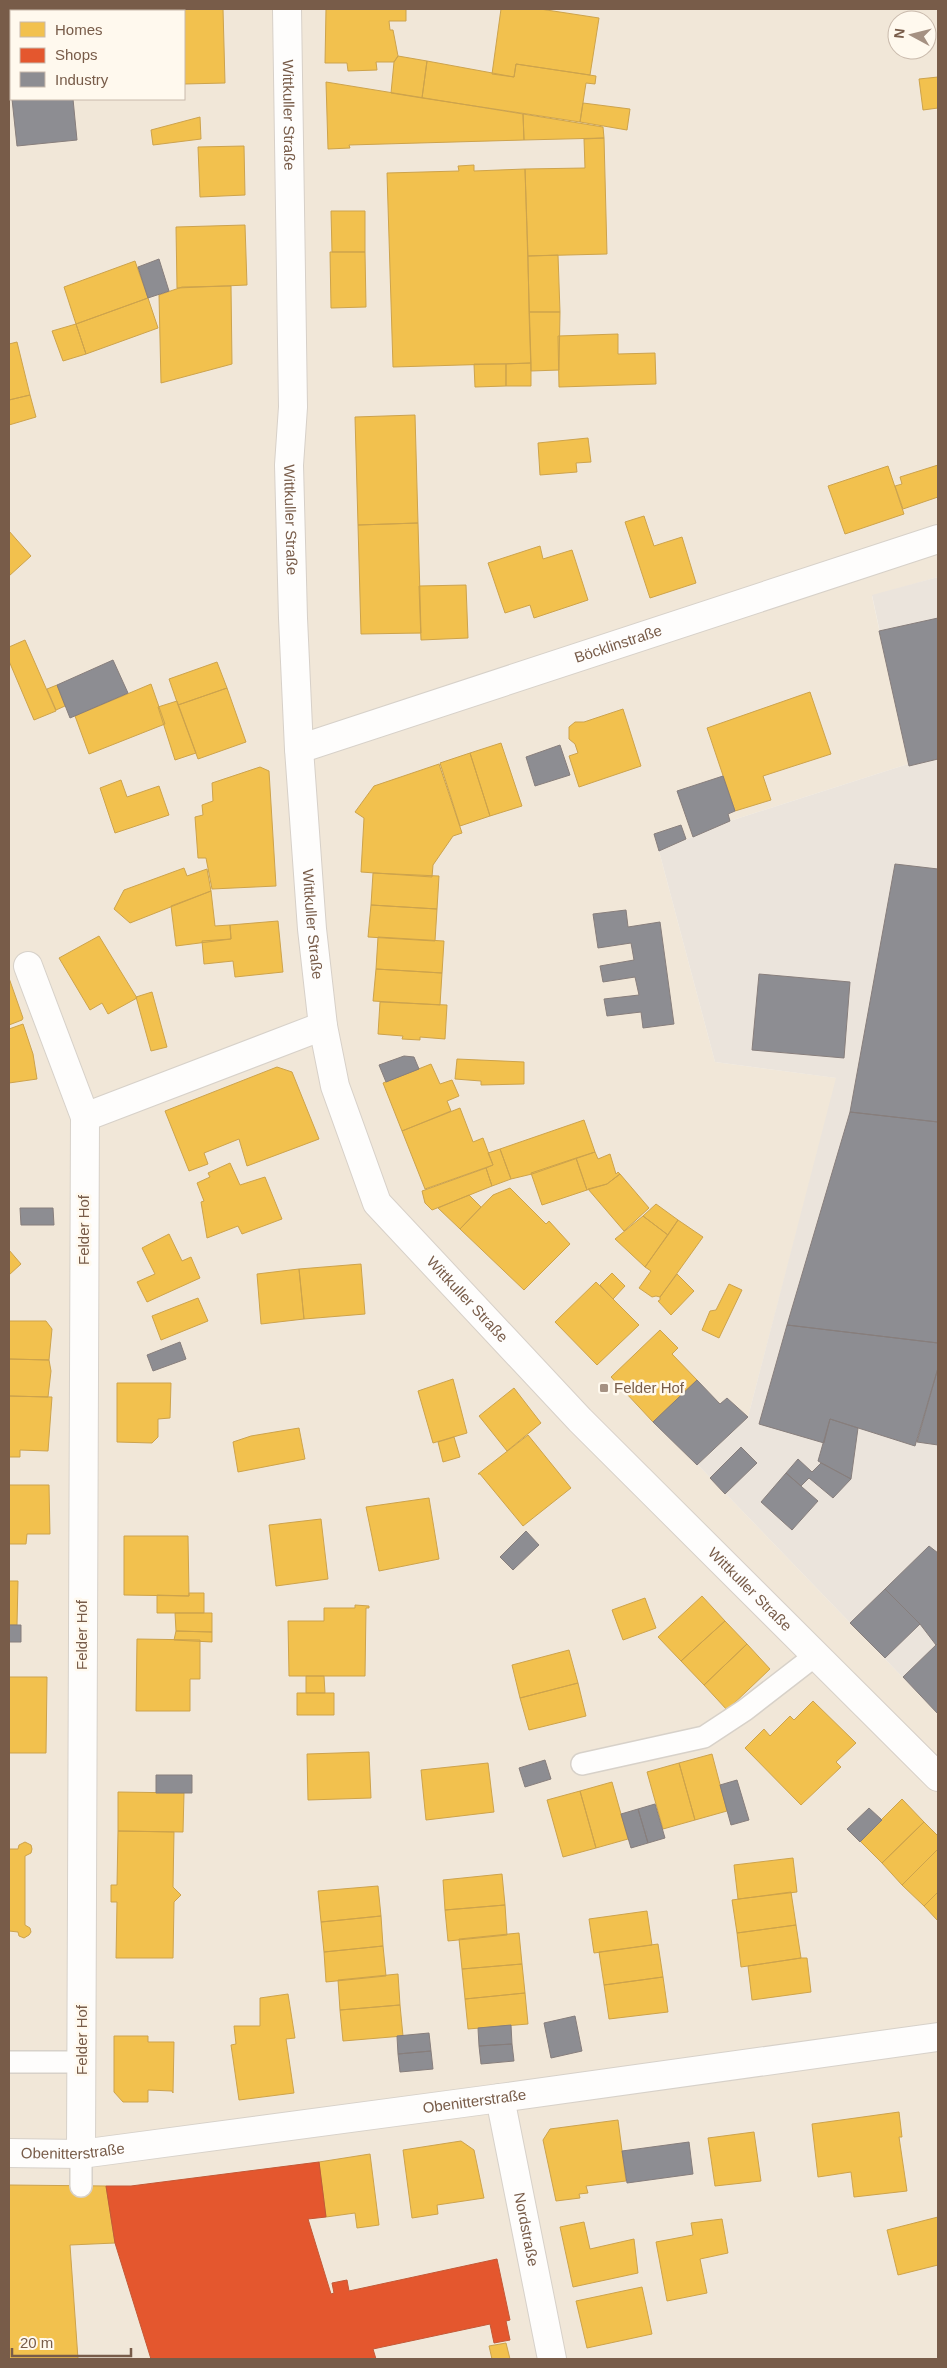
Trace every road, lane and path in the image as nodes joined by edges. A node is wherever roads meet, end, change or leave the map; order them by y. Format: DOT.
graph roads {
  1 [pos="287,9"];
  2 [pos="938,539"];
  3 [pos="299,749"];
  4 [pos="28,966"];
  5 [pos="323,1026"];
  6 [pos="84,1117"];
  7 [pos="816,1655"];
  8 [pos="582,1764"];
  9 [pos="938,1778"];
  10 [pos="938,2037"];
  11 [pos="9,2062"];
  12 [pos="81,2062"];
  13 [pos="500,2098"];
  14 [pos="9,2153"];
  15 [pos="81,2154"];
  16 [pos="81,2186"];
  17 [pos="552,2359"];
  1 -- 3 [label="street, Wittkuller Straße"];
  2 -- 3 [label="street, Böcklinstraße"];
  3 -- 5 [label="street, Wittkuller Straße"];
  4 -- 6 [label="street, Felder Hof"];
  5 -- 6 [label="street"];
  5 -- 7 [label="street, Wittkuller Straße"];
  6 -- 12 [label="street, Felder Hof"];
  7 -- 8 [label="lane"];
  7 -- 9 [label="street, Wittkuller Straße"];
  10 -- 13 [label="street, Obenitterstraße"];
  11 -- 12 [label="lane"];
  12 -- 15 [label="street, Felder Hof"];
  13 -- 15 [label="street, Obenitterstraße"];
  13 -- 17 [label="street, Nordstraße"];
  14 -- 15 [label="street, Obenitterstraße"];
  15 -- 16 [label="lane"];
}
